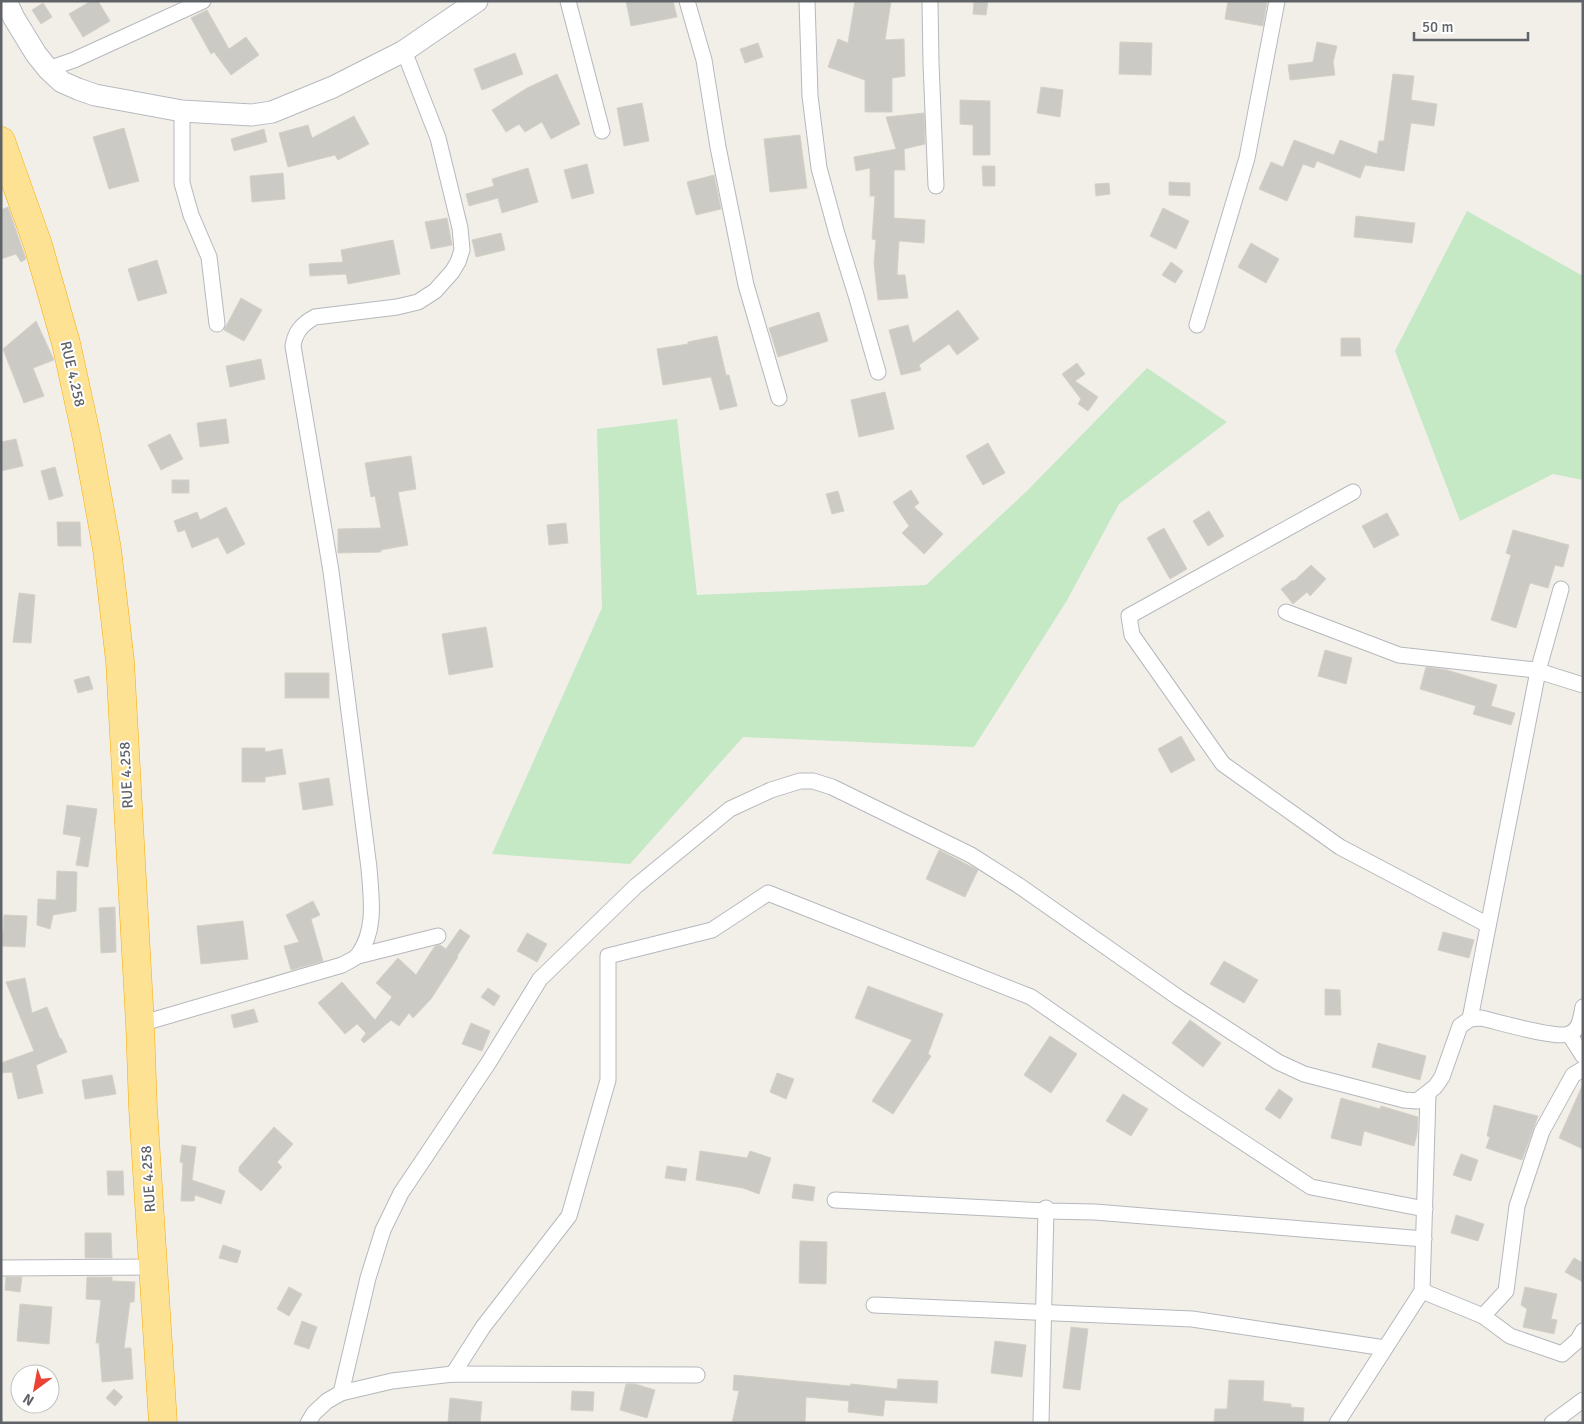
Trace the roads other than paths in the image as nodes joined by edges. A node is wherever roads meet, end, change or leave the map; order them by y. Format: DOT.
graph roads {
  1 [pos="6,1"];
  2 [pos="203,1"];
  3 [pos="477,1"];
  4 [pos="568,1"];
  5 [pos="687,1"];
  6 [pos="807,1"];
  7 [pos="930,1"];
  8 [pos="1277,1"];
  9 [pos="404,52"];
  10 [pos="48,69"];
  11 [pos="182,110"];
  12 [pos="602,131"];
  13 [pos="3,149"];
  14 [pos="9,184"];
  15 [pos="936,186"];
  16 [pos="217,324"];
  17 [pos="1197,325"];
  18 [pos="878,372"];
  19 [pos="779,398"];
  20 [pos="1353,492"];
  21 [pos="1561,590"];
  22 [pos="1286,612"];
  23 [pos="1538,670"];
  24 [pos="1583,685"];
  25 [pos="1488,925"];
  26 [pos="438,936"];
  27 [pos="358,956"];
  28 [pos="1583,1007"];
  29 [pos="1470,1019"];
  30 [pos="140,1024"];
  31 [pos="1569,1034"];
  32 [pos="1583,1056"];
  33 [pos="1583,1070"];
  34 [pos="1428,1094"];
  35 [pos="834,1200"];
  36 [pos="1425,1209"];
  37 [pos="1046,1210"];
  38 [pos="1424,1239"];
  39 [pos="153,1267"];
  40 [pos="1,1268"];
  41 [pos="1422,1291"];
  42 [pos="874,1305"];
  43 [pos="1045,1312"];
  44 [pos="1483,1316"];
  45 [pos="1583,1331"];
  46 [pos="1385,1348"];
  47 [pos="453,1374"];
  48 [pos="696,1375"];
  49 [pos="341,1393"];
  50 [pos="1583,1400"];
  51 [pos="163,1423"];
  52 [pos="308,1423"];
  53 [pos="1042,1423"];
  54 [pos="1337,1423"];
  55 [pos="1552,1423"];
  1 -- 10 [label="street"];
  2 -- 10 [label="street"];
  3 -- 9 [label="street"];
  4 -- 12 [label="street"];
  5 -- 19 [label="street"];
  6 -- 18 [label="street"];
  7 -- 15 [label="street"];
  8 -- 17 [label="street"];
  9 -- 11 [label="street"];
  9 -- 27 [label="street"];
  10 -- 11 [label="street"];
  11 -- 16 [label="street"];
  13 -- 14 [label="highway, RUE 4.258"];
  14 -- 30 [label="highway, RUE 4.258"];
  20 -- 25 [label="street"];
  21 -- 23 [label="street"];
  22 -- 23 [label="street"];
  23 -- 24 [label="street"];
  23 -- 25 [label="street"];
  25 -- 29 [label="street"];
  26 -- 27 [label="street"];
  27 -- 30 [label="street"];
  28 -- 31 [label="street"];
  29 -- 31 [label="street"];
  29 -- 34 [label="street"];
  30 -- 39 [label="highway, RUE 4.258"];
  31 -- 32 [label="street"];
  33 -- 44 [label="street"];
  34 -- 36 [label="street"];
  34 -- 49 [label="street"];
  35 -- 37 [label="street"];
  36 -- 38 [label="street"];
  36 -- 47 [label="street"];
  37 -- 38 [label="street"];
  37 -- 43 [label="street"];
  38 -- 41 [label="street"];
  39 -- 40 [label="street"];
  39 -- 51 [label="highway, RUE 4.258"];
  41 -- 44 [label="street"];
  41 -- 46 [label="street"];
  42 -- 43 [label="street"];
  43 -- 46 [label="street"];
  43 -- 53 [label="street"];
  44 -- 45 [label="street"];
  46 -- 54 [label="street"];
  47 -- 48 [label="street"];
  47 -- 49 [label="street"];
  49 -- 52 [label="street"];
  50 -- 55 [label="street"];
}
